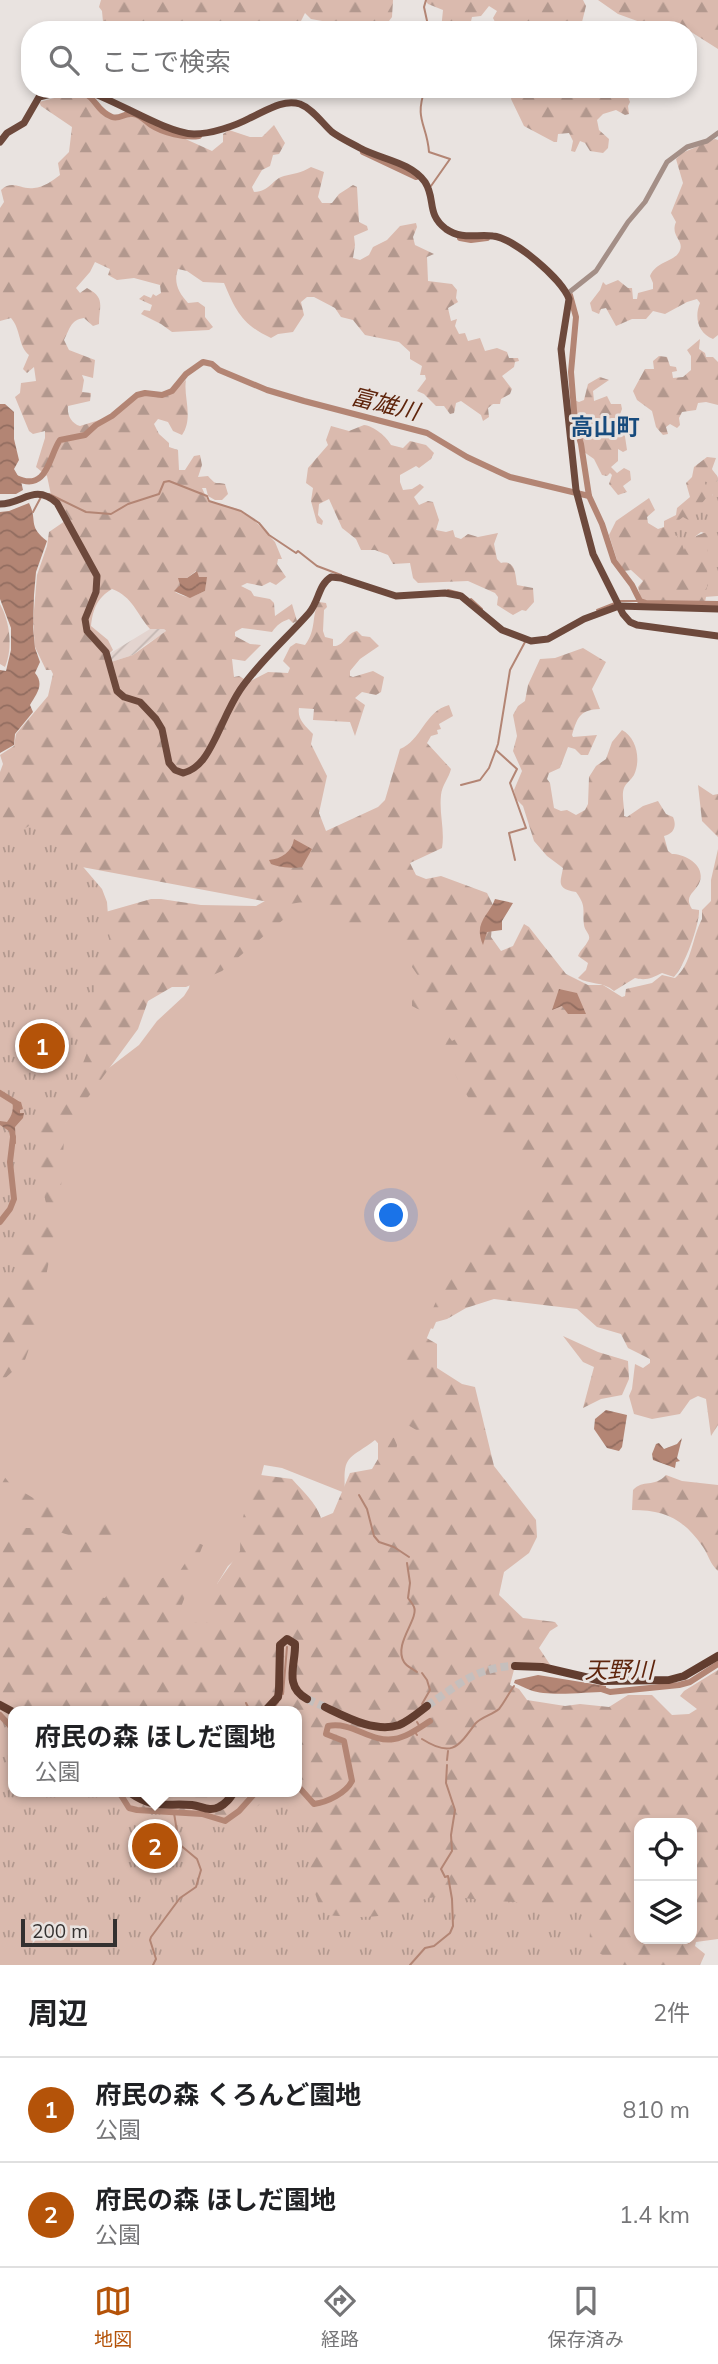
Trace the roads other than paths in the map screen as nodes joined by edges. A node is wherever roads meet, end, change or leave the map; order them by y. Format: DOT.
graph roads {
  1 [pos="38,98"];
  2 [pos="102,98"];
  3 [pos="718,133"];
  4 [pos="0,142"];
  5 [pos="569,293"];
  6 [pos="0,504"];
  7 [pos="619,606"];
  8 [pos="718,609"];
  9 [pos="718,636"];
  10 [pos="718,1656"];
  11 [pos="515,1666"];
  12 [pos="307,1699"];
  13 [pos="270,1706"];
  14 [pos="428,1706"];
  15 [pos="325,1707"];
  16 [pos="136,1797"];
  17 [pos="230,1797"];
  1 -- 4 [label="main road"];
  2 -- 5 [label="main road"];
  3 -- 5 [label="street"];
  5 -- 7 [label="main road"];
  6 -- 7 [label="main road"];
  7 -- 8 [label="main road"];
  7 -- 9 [label="main road"];
  10 -- 11 [label="highway"];
  12 -- 13 [label="highway"];
  14 -- 15 [label="highway"];
  16 -- 17 [label="highway"];
}
